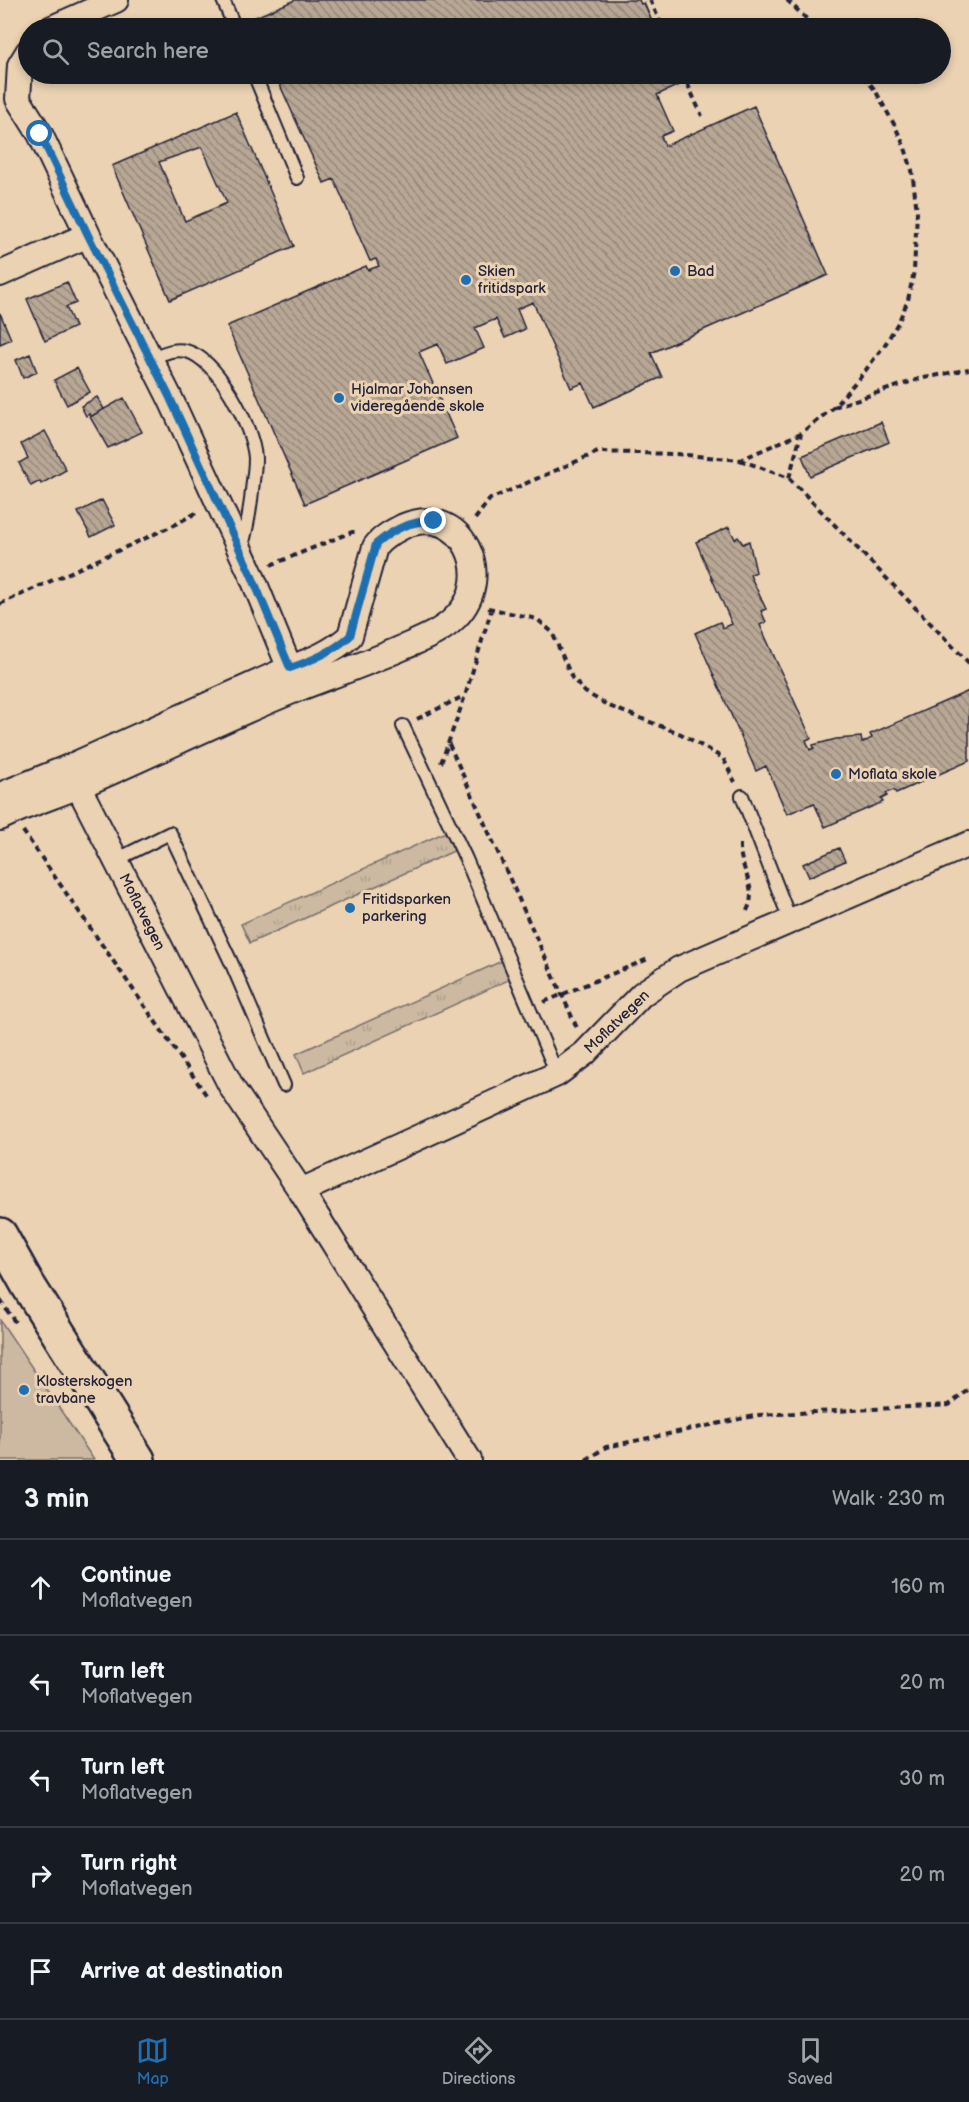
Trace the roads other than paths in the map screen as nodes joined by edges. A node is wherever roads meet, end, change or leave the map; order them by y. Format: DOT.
graph roads {
  1 [pos="116,0"];
  2 [pos="223,0"];
  3 [pos="75,18"];
  4 [pos="231,18"];
  5 [pos="19,84"];
  6 [pos="258,84"];
  7 [pos="297,178"];
  8 [pos="88,235"];
  9 [pos="0,274"];
  10 [pos="151,358"];
  11 [pos="241,550"];
  12 [pos="294,678"];
  13 [pos="403,726"];
  14 [pos="73,777"];
  15 [pos="0,795"];
  16 [pos="742,796"];
  17 [pos="0,818"];
  18 [pos="969,844"];
  19 [pos="116,860"];
  20 [pos="790,920"];
  21 [pos="557,1074"];
  22 [pos="284,1084"];
  23 [pos="301,1191"];
  24 [pos="0,1235"];
  25 [pos="138,1460"];
  26 [pos="469,1460"];
  1 -- 3 [label="street"];
  2 -- 4 [label="lane"];
  5 -- 8 [label="street"];
  6 -- 7 [label="lane"];
  8 -- 9 [label="street"];
  8 -- 10 [label="street"];
  10 -- 11 [label="street"];
  10 -- 11 [label="lane"];
  11 -- 12 [label="street"];
  12 -- 12 [label="street"];
  12 -- 14 [label="street"];
  13 -- 21 [label="lane"];
  14 -- 15 [label="street"];
  14 -- 17 [label="street"];
  14 -- 19 [label="street, Moflatvegen"];
  16 -- 20 [label="lane"];
  18 -- 20 [label="street, Moflatvegen"];
  19 -- 22 [label="lane"];
  19 -- 23 [label="street, Moflatvegen"];
  20 -- 21 [label="street, Moflatvegen"];
  21 -- 23 [label="street, Moflatvegen"];
  23 -- 26 [label="street, Moflatvegen"];
  24 -- 25 [label="highway"];
}
